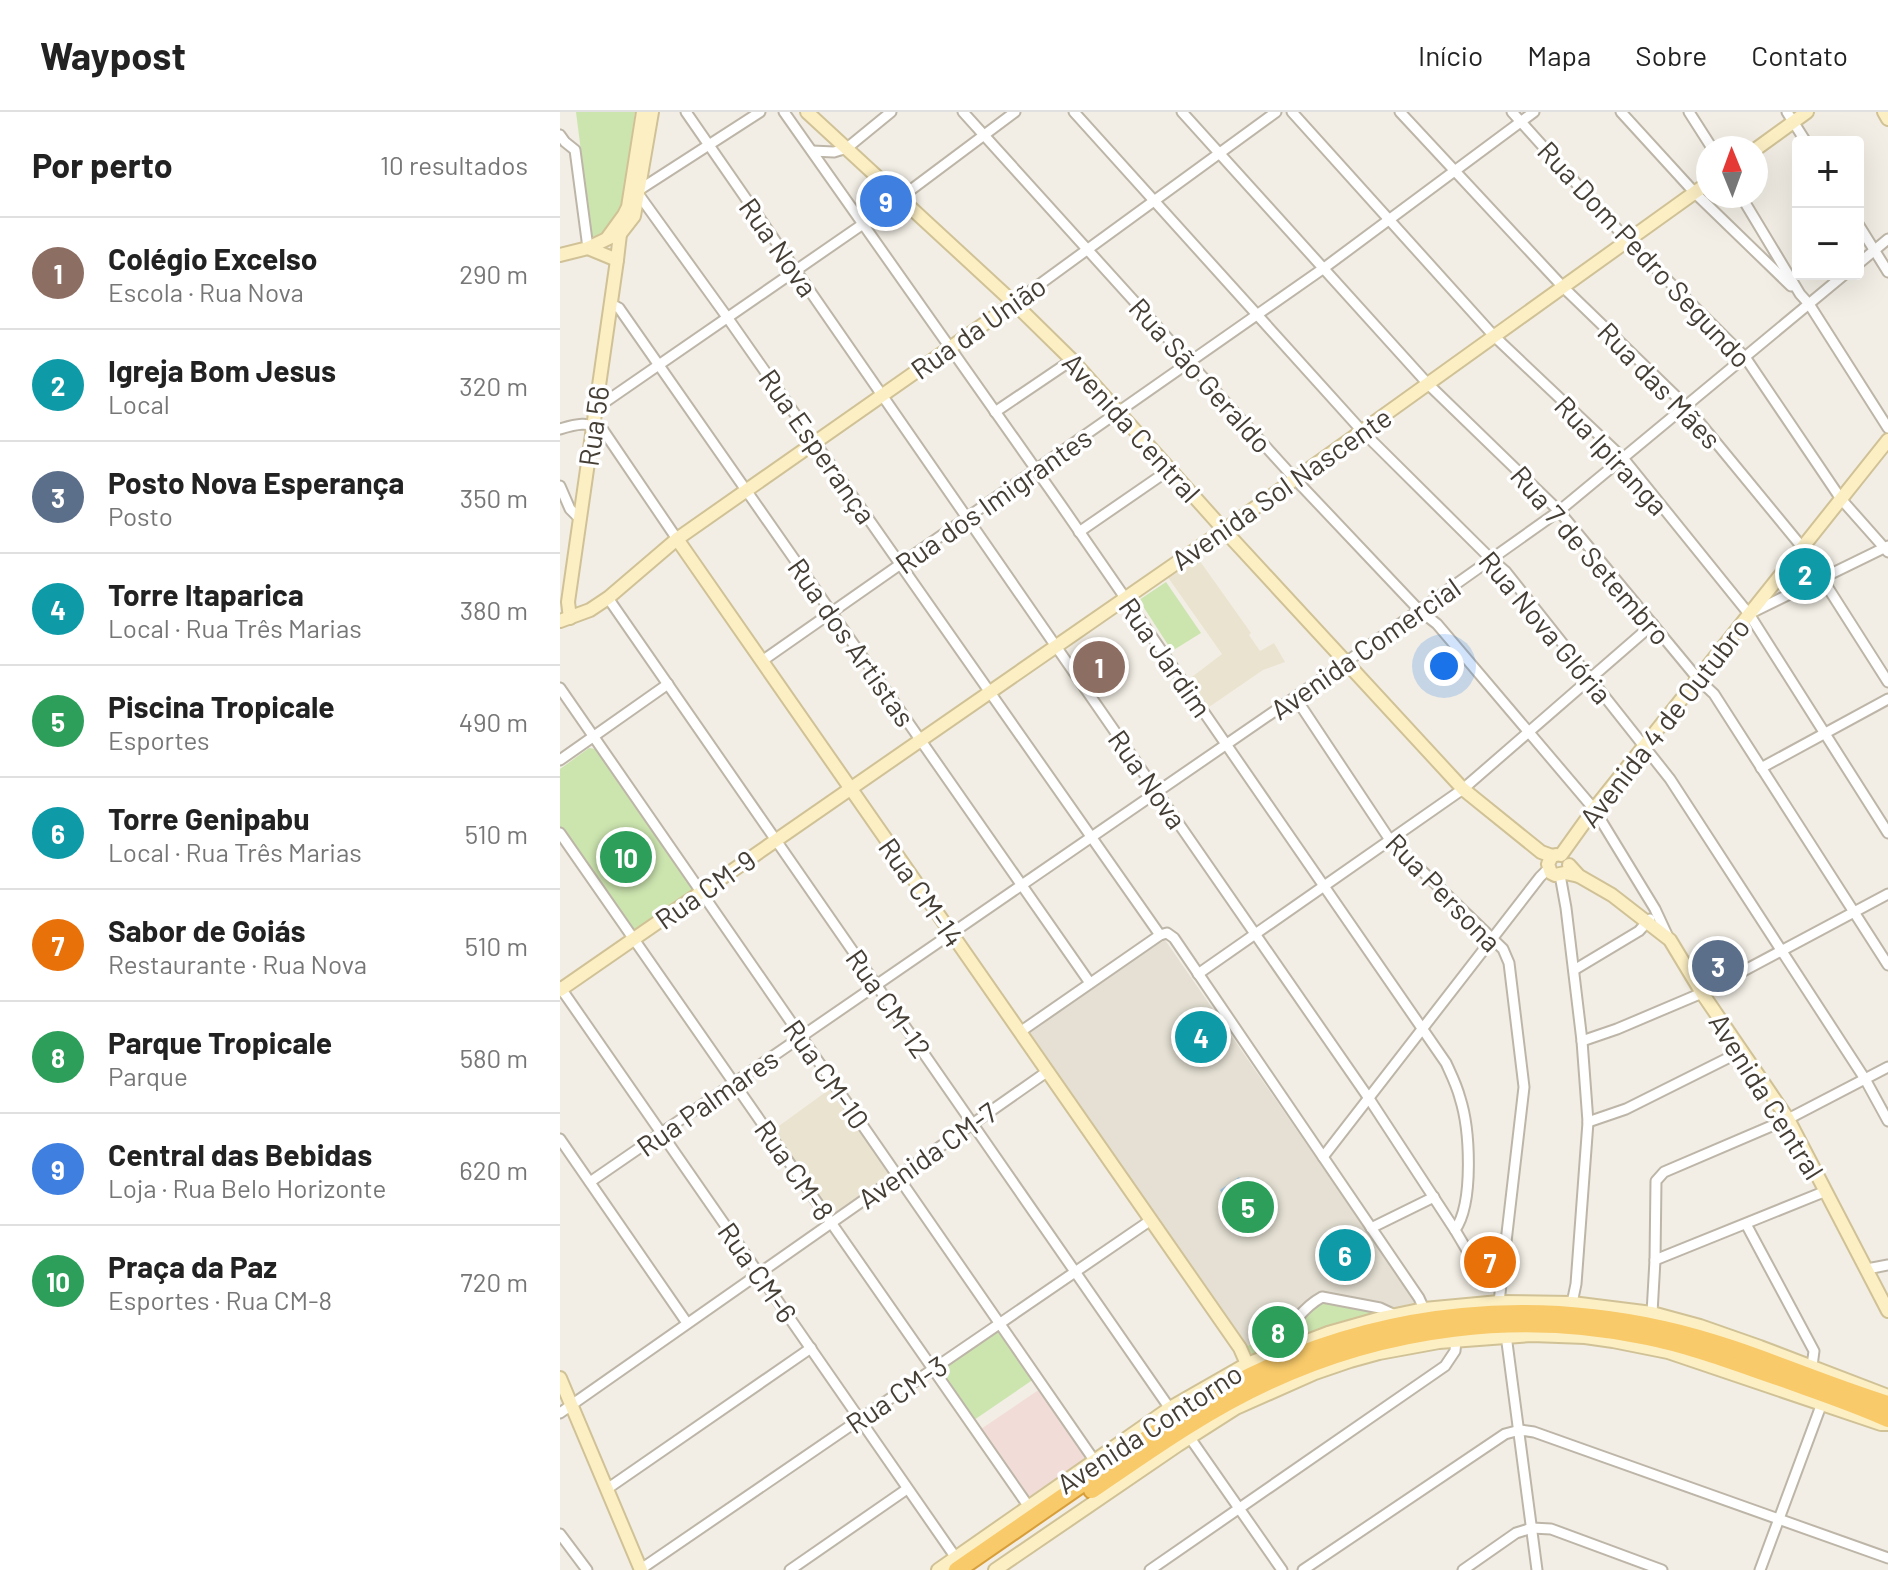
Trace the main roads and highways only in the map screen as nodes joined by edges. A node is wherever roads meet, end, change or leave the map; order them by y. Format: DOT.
graph roads {
  1 [pos="1563,1325"];
  2 [pos="1532,1335"];
  3 [pos="1585,1337"];
  4 [pos="1323,1360"];
  5 [pos="1350,1361"];
  6 [pos="1303,1367"];
  7 [pos="1275,1390"];
  8 [pos="1888,1404"];
  9 [pos="1888,1422"];
  10 [pos="1180,1423"];
  11 [pos="956,1564"];
  12 [pos="977,1570"];
  1 -- 2 [label="highway"];
  1 -- 3 [label="highway"];
  1 -- 4 [label="highway"];
  1 -- 9 [label="highway"];
  4 -- 5 [label="highway"];
  4 -- 6 [label="highway"];
  6 -- 7 [label="highway"];
  6 -- 10 [label="highway"];
  8 -- 10 [label="highway"];
  10 -- 11 [label="highway"];
  10 -- 12 [label="highway"];
}
